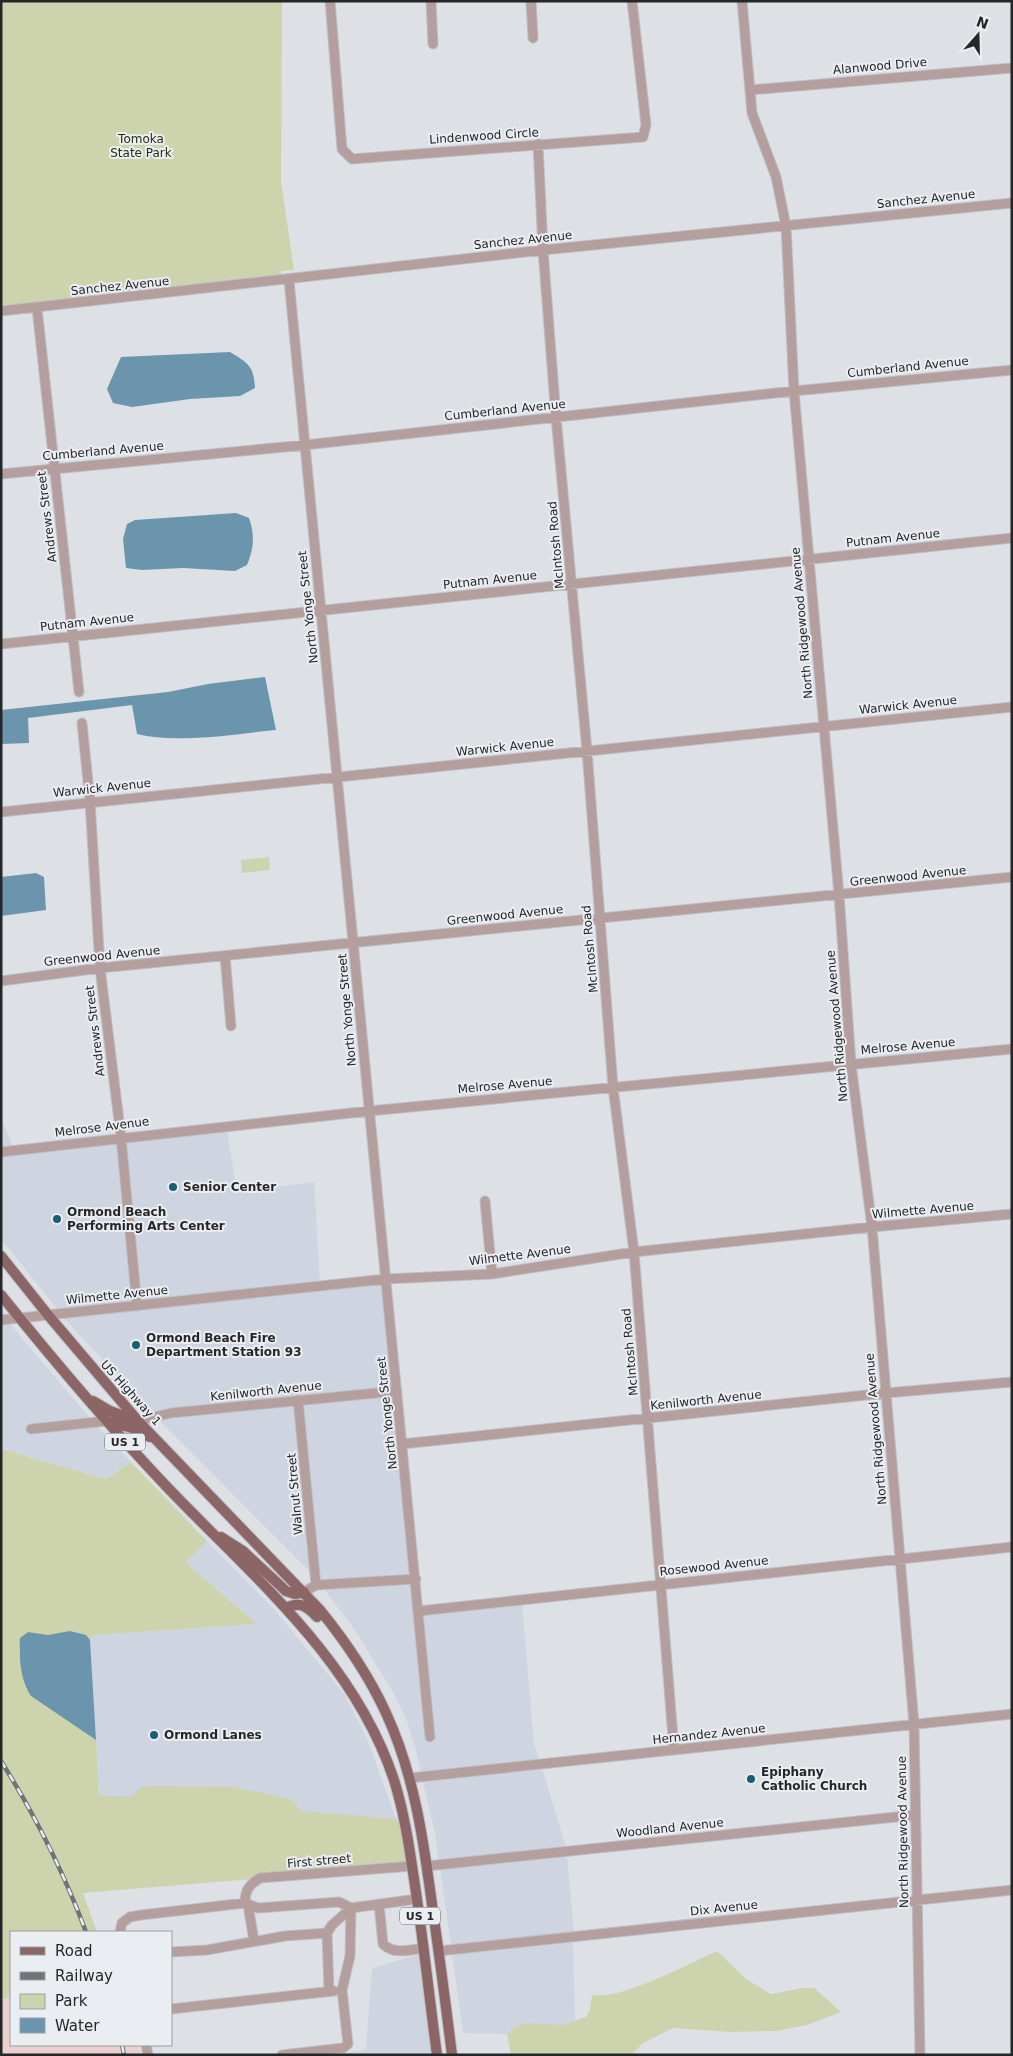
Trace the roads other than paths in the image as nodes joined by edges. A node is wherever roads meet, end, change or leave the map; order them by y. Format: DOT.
graph roads {
  1 [pos="330,1"];
  2 [pos="431,1"];
  3 [pos="531,1"];
  4 [pos="632,1"];
  5 [pos="742,1"];
  6 [pos="533,38"];
  7 [pos="433,44"];
  8 [pos="1012,68"];
  9 [pos="750,90"];
  10 [pos="538,144"];
  11 [pos="1012,202"];
  12 [pos="786,226"];
  13 [pos="543,250"];
  14 [pos="289,280"];
  15 [pos="37,308"];
  16 [pos="1,311"];
  17 [pos="1012,370"];
  18 [pos="794,391"];
  19 [pos="556,416"];
  20 [pos="305,445"];
  21 [pos="54,468"];
  22 [pos="1,474"];
  23 [pos="1012,538"];
  24 [pos="809,560"];
  25 [pos="572,584"];
  26 [pos="321,611"];
  27 [pos="74,636"];
  28 [pos="1,644"];
  29 [pos="79,692"];
  30 [pos="1012,707"];
  31 [pos="82,723"];
  32 [pos="823,726"];
  33 [pos="587,751"];
  34 [pos="337,776"];
  35 [pos="90,802"];
  36 [pos="1,812"];
  37 [pos="1012,877"];
  38 [pos="839,895"];
  39 [pos="600,919"];
  40 [pos="353,943"];
  41 [pos="226,956"];
  42 [pos="100,968"];
  43 [pos="1,981"];
  44 [pos="231,1026"];
  45 [pos="1012,1049"];
  46 [pos="851,1064"];
  47 [pos="613,1088"];
  48 [pos="369,1111"];
  49 [pos="121,1137"];
  50 [pos="1,1152"];
  51 [pos="485,1201"];
  52 [pos="1012,1214"];
  53 [pos="872,1227"];
  54 [pos="634,1252"];
  55 [pos="1,1256"];
  56 [pos="492,1274"];
  57 [pos="386,1279"];
  58 [pos="1,1294"];
  59 [pos="137,1306"];
  60 [pos="48,1315"];
  61 [pos="20,1318"];
  62 [pos="1,1320"];
  63 [pos="1012,1382"];
  64 [pos="397,1391"];
  65 [pos="886,1393"];
  66 [pos="85,1396"];
  67 [pos="298,1400"];
  68 [pos="648,1418"];
  69 [pos="138,1420"];
  70 [pos="107,1421"];
  71 [pos="31,1429"];
  72 [pos="158,1442"];
  73 [pos="402,1444"];
  74 [pos="206,1527"];
  75 [pos="1012,1547"];
  76 [pos="900,1558"];
  77 [pos="416,1580"];
  78 [pos="661,1584"];
  79 [pos="316,1585"];
  80 [pos="304,1592"];
  81 [pos="286,1608"];
  82 [pos="419,1611"];
  83 [pos="339,1634"];
  84 [pos="1012,1714"];
  85 [pos="914,1724"];
  86 [pos="430,1737"];
  87 [pos="674,1750"];
  88 [pos="383,1753"];
  89 [pos="410,1778"];
  90 [pos="395,1784"];
  91 [pos="418,1809"];
  92 [pos="915,1815"];
  93 [pos="412,1866"];
  94 [pos="427,1866"];
  95 [pos="1012,1890"];
  96 [pos="417,1899"];
  97 [pos="917,1900"];
  98 [pos="246,1904"];
  99 [pos="378,1904"];
  100 [pos="351,1908"];
  101 [pos="120,1931"];
  102 [pos="327,1933"];
  103 [pos="254,1941"];
  104 [pos="424,1948"];
  105 [pos="439,1951"];
  106 [pos="172,1952"];
  107 [pos="342,1990"];
  108 [pos="329,1991"];
  109 [pos="172,2009"];
  110 [pos="282,2055"];
  111 [pos="437,2055"];
  112 [pos="452,2055"];
  113 [pos="920,2055"];
  1 -- 10 [label="street, Lindenwood Circle"];
  2 -- 7 [label="street"];
  3 -- 6 [label="street"];
  4 -- 10 [label="street, Lindenwood Circle"];
  5 -- 9 [label="street, North Ridgewood Avenue"];
  8 -- 9 [label="street, Alanwood Drive"];
  9 -- 12 [label="street, North Ridgewood Avenue"];
  10 -- 13 [label="street, McIntosh Road"];
  11 -- 12 [label="street, Sanchez Avenue"];
  12 -- 13 [label="street, Sanchez Avenue"];
  12 -- 18 [label="street, North Ridgewood Avenue"];
  13 -- 14 [label="street, Sanchez Avenue"];
  13 -- 19 [label="street, McIntosh Road"];
  14 -- 15 [label="street, Sanchez Avenue"];
  14 -- 20 [label="street, North Yonge Street"];
  15 -- 16 [label="street, Sanchez Avenue"];
  15 -- 21 [label="street, Andrews Street"];
  17 -- 18 [label="street, Cumberland Avenue"];
  18 -- 19 [label="street, Cumberland Avenue"];
  18 -- 24 [label="street, North Ridgewood Avenue"];
  19 -- 20 [label="street, Cumberland Avenue"];
  19 -- 25 [label="street, McIntosh Road"];
  20 -- 21 [label="street, Cumberland Avenue"];
  20 -- 26 [label="street, North Yonge Street"];
  21 -- 22 [label="street, Cumberland Avenue"];
  21 -- 27 [label="street, Andrews Street"];
  23 -- 24 [label="street, Putnam Avenue"];
  24 -- 25 [label="street, Putnam Avenue"];
  24 -- 32 [label="street, North Ridgewood Avenue"];
  25 -- 26 [label="street, Putnam Avenue"];
  25 -- 33 [label="street, McIntosh Road"];
  26 -- 27 [label="street, Putnam Avenue"];
  26 -- 34 [label="street, North Yonge Street"];
  27 -- 28 [label="street, Putnam Avenue"];
  27 -- 29 [label="street, Andrews Street"];
  30 -- 32 [label="street, Warwick Avenue"];
  31 -- 35 [label="street, Andrews Street"];
  32 -- 33 [label="street, Warwick Avenue"];
  32 -- 38 [label="street, North Ridgewood Avenue"];
  33 -- 34 [label="street, Warwick Avenue"];
  33 -- 39 [label="street, McIntosh Road"];
  34 -- 35 [label="street, Warwick Avenue"];
  34 -- 40 [label="street, North Yonge Street"];
  35 -- 36 [label="street, Warwick Avenue"];
  35 -- 42 [label="street, Andrews Street"];
  37 -- 38 [label="street, Greenwood Avenue"];
  38 -- 39 [label="street, Greenwood Avenue"];
  38 -- 46 [label="street, North Ridgewood Avenue"];
  39 -- 40 [label="street, Greenwood Avenue"];
  39 -- 47 [label="street, McIntosh Road"];
  40 -- 41 [label="street, Greenwood Avenue"];
  40 -- 48 [label="street, North Yonge Street"];
  41 -- 42 [label="street, Greenwood Avenue"];
  41 -- 44 [label="street"];
  42 -- 43 [label="street, Greenwood Avenue"];
  42 -- 49 [label="street, Andrews Street"];
  45 -- 46 [label="street, Melrose Avenue"];
  46 -- 47 [label="street, Melrose Avenue"];
  46 -- 53 [label="street, North Ridgewood Avenue"];
  47 -- 48 [label="street, Melrose Avenue"];
  47 -- 54 [label="street, McIntosh Road"];
  48 -- 49 [label="street, Melrose Avenue"];
  48 -- 57 [label="street, North Yonge Street"];
  49 -- 50 [label="street, Melrose Avenue"];
  49 -- 59 [label="street, Andrews Street"];
  51 -- 56 [label="street"];
  52 -- 53 [label="street, Wilmette Avenue"];
  53 -- 54 [label="street, Wilmette Avenue"];
  53 -- 65 [label="street, North Ridgewood Avenue"];
  54 -- 56 [label="street, Wilmette Avenue"];
  54 -- 68 [label="street, McIntosh Road"];
  55 -- 60 [label="main road, US Highway 1 / US 1"];
  56 -- 57 [label="street, Wilmette Avenue"];
  57 -- 59 [label="street, Wilmette Avenue"];
  57 -- 64 [label="street, North Yonge Street"];
  58 -- 61 [label="main road, US 1"];
  59 -- 60 [label="street, Wilmette Avenue"];
  60 -- 61 [label="street, Wilmette Avenue"];
  60 -- 69 [label="main road, US Highway 1 / US 1"];
  61 -- 62 [label="street, Wilmette Avenue"];
  61 -- 66 [label="main road, US 1"];
  63 -- 65 [label="street, Kenilworth Avenue"];
  64 -- 67 [label="street, Kenilworth Avenue"];
  64 -- 73 [label="street, North Yonge Street"];
  65 -- 68 [label="street, Kenilworth Avenue"];
  65 -- 76 [label="street, North Ridgewood Avenue"];
  66 -- 69 [label="main road"];
  66 -- 70 [label="main road, US 1"];
  67 -- 69 [label="street, Kenilworth Avenue"];
  67 -- 79 [label="street, Walnut Street"];
  68 -- 73 [label="street, Kenilworth Avenue"];
  68 -- 78 [label="street, McIntosh Road"];
  69 -- 72 [label="main road, US Highway 1 / US 1"];
  70 -- 71 [label="street"];
  70 -- 72 [label="main road"];
  70 -- 74 [label="main road, US 1"];
  72 -- 80 [label="main road, US Highway 1 / US 1"];
  73 -- 77 [label="street, North Yonge Street"];
  74 -- 80 [label="main road"];
  74 -- 81 [label="main road, US 1"];
  75 -- 76 [label="street, Rosewood Avenue"];
  76 -- 78 [label="street, Rosewood Avenue"];
  76 -- 85 [label="street, North Ridgewood Avenue"];
  77 -- 79 [label="street"];
  77 -- 82 [label="street, North Yonge Street"];
  78 -- 82 [label="street, Rosewood Avenue"];
  78 -- 87 [label="street, McIntosh Road"];
  79 -- 80 [label="street"];
  80 -- 83 [label="main road, US 1"];
  81 -- 83 [label="main road"];
  81 -- 88 [label="main road, US 1"];
  82 -- 86 [label="street, North Yonge Street"];
  83 -- 89 [label="main road, US 1"];
  84 -- 85 [label="street, Hernandez Avenue"];
  85 -- 87 [label="street, Hernandez Avenue"];
  85 -- 92 [label="street, North Ridgewood Avenue"];
  87 -- 89 [label="street, Hernandez Avenue"];
  88 -- 89 [label="main road"];
  88 -- 90 [label="main road, US 1"];
  89 -- 91 [label="main road, US 1"];
  90 -- 91 [label="main road"];
  90 -- 93 [label="main road, US 1"];
  91 -- 94 [label="main road, US 1"];
  92 -- 94 [label="street, Woodland Avenue"];
  92 -- 97 [label="street, North Ridgewood Avenue"];
  93 -- 96 [label="main road, US 1"];
  93 -- 98 [label="street, First street"];
  94 -- 105 [label="main road, US 1"];
  95 -- 97 [label="street, Dix Avenue"];
  96 -- 99 [label="street"];
  96 -- 104 [label="main road, US 1"];
  97 -- 105 [label="street, Dix Avenue"];
  97 -- 113 [label="street, North Ridgewood Avenue"];
  98 -- 100 [label="street"];
  98 -- 101 [label="street"];
  98 -- 103 [label="street"];
  99 -- 100 [label="street"];
  99 -- 104 [label="street"];
  100 -- 102 [label="street"];
  100 -- 107 [label="street"];
  102 -- 103 [label="street"];
  102 -- 108 [label="street"];
  103 -- 106 [label="street"];
  104 -- 111 [label="main road, US 1"];
  105 -- 112 [label="main road, US 1"];
  107 -- 108 [label="street"];
  107 -- 110 [label="street"];
  108 -- 109 [label="street"];
}
